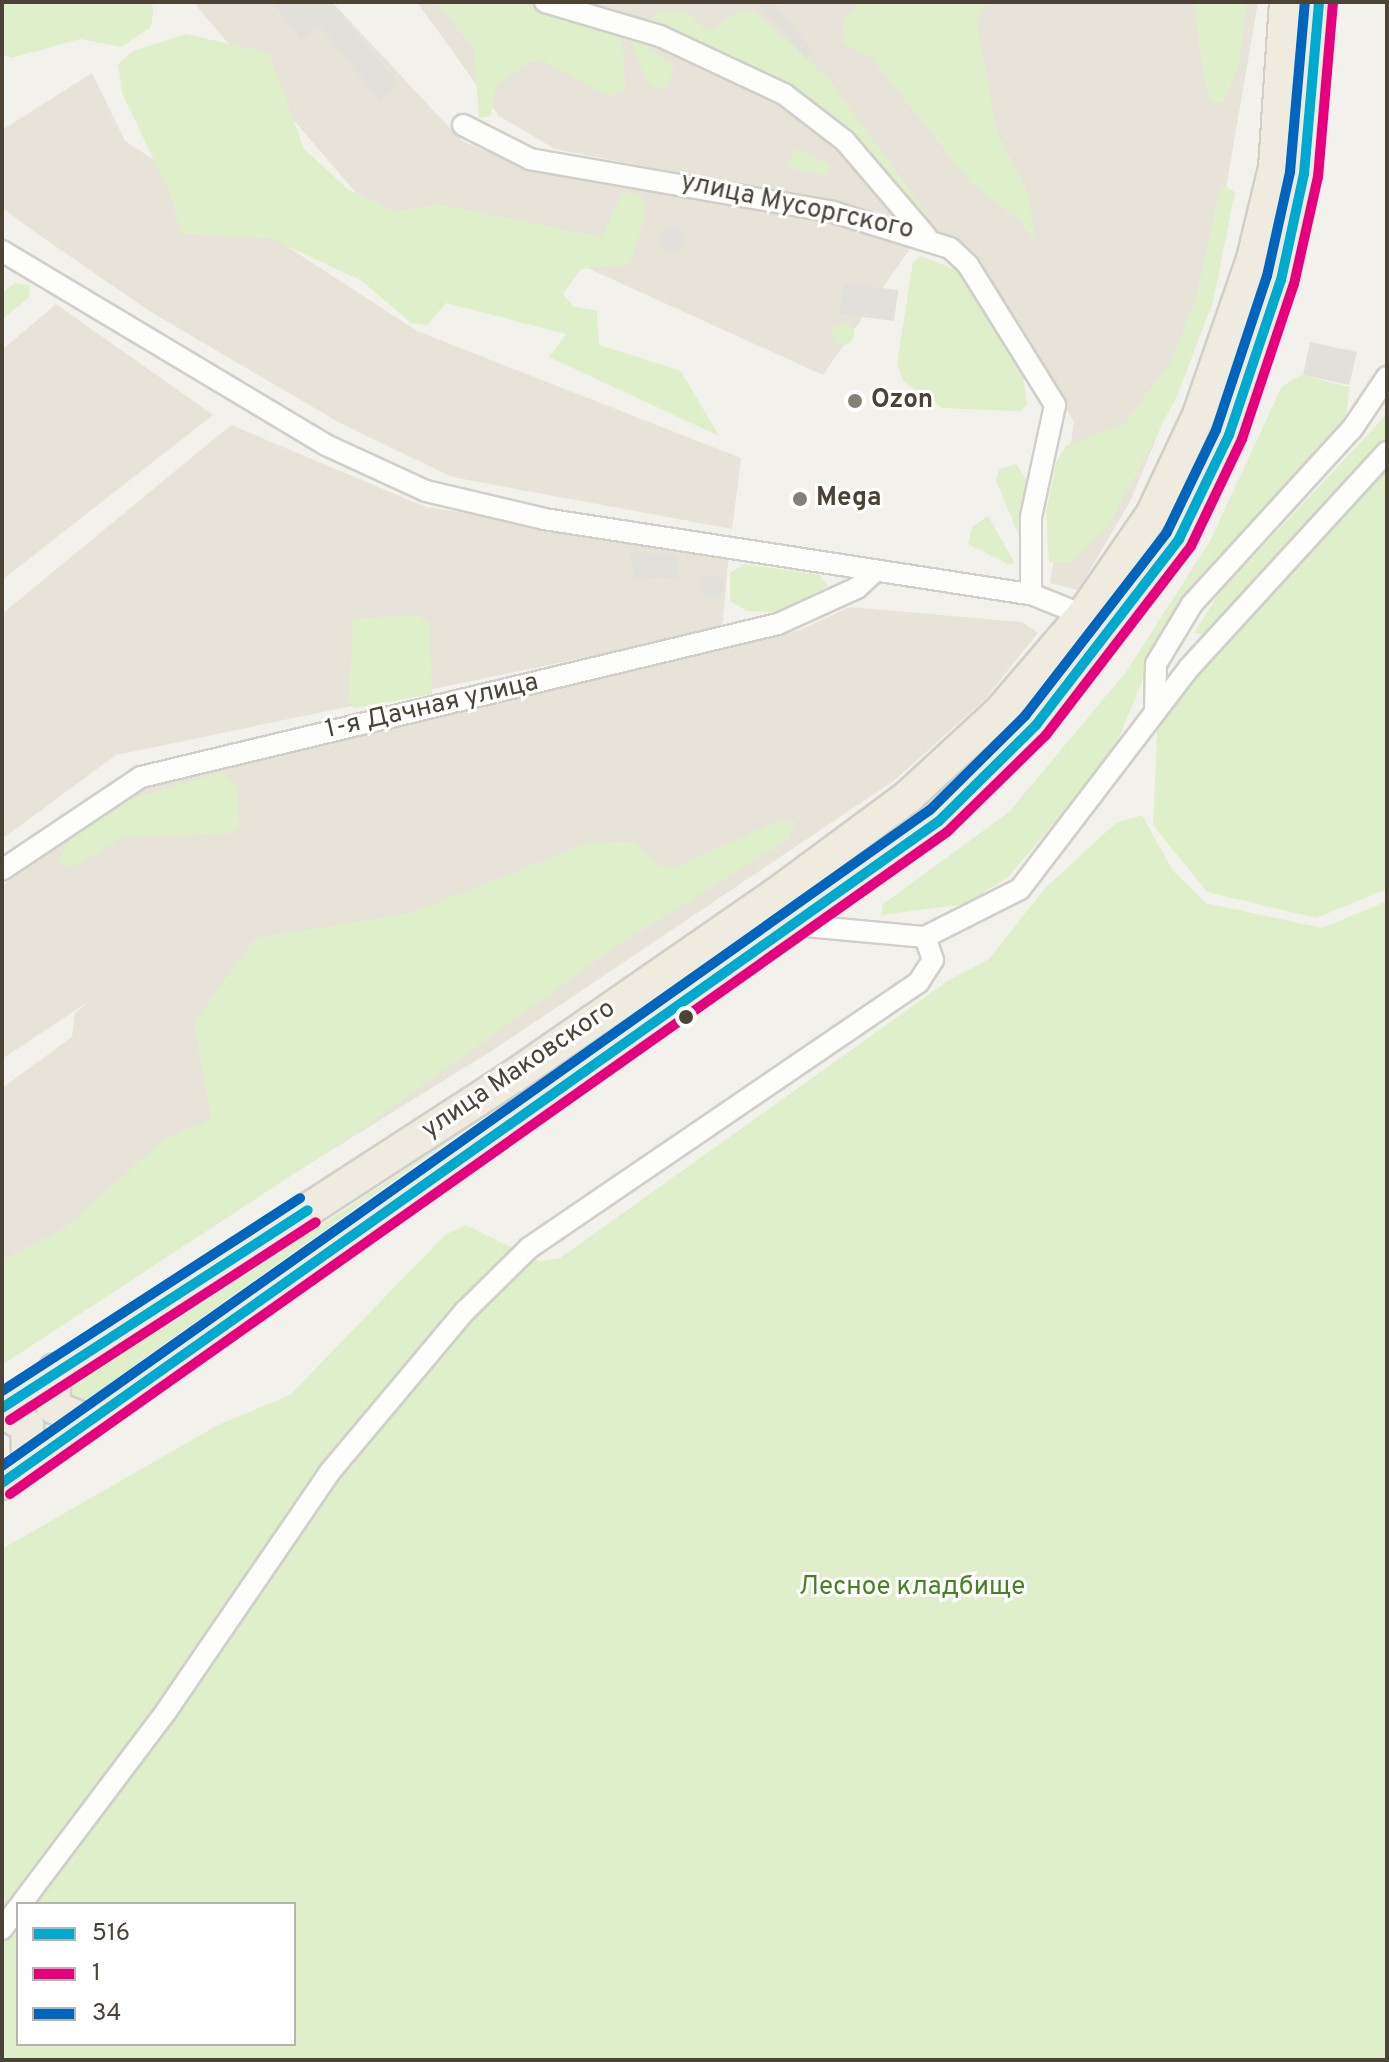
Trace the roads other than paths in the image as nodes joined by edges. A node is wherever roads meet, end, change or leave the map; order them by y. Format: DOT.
graph roads {
  1 [pos="545,2"];
  2 [pos="1286,2"];
  3 [pos="1319,2"];
  4 [pos="463,125"];
  5 [pos="926,236"];
  6 [pos="2,251"];
  7 [pos="1387,377"];
  8 [pos="1387,452"];
  9 [pos="874,572"];
  10 [pos="1031,594"];
  11 [pos="1083,615"];
  12 [pos="1155,712"];
  13 [pos="2,870"];
  14 [pos="795,925"];
  15 [pos="925,937"];
  16 [pos="55,1370"];
  17 [pos="2,1410"];
  18 [pos="87,1421"];
  19 [pos="28,1462"];
  20 [pos="2,1483"];
  21 [pos="23,1902"];
  22 [pos="16,1911"];
  23 [pos="2,1929"];
  1 -- 5 [label="street"];
  2 -- 11 [label="highway, улица Маковского"];
  3 -- 14 [label="highway, улица Маковского"];
  4 -- 5 [label="street, улица Мусоргского"];
  5 -- 10 [label="street, улица Мусоргского"];
  6 -- 9 [label="street"];
  7 -- 12 [label="street"];
  8 -- 12 [label="street"];
  9 -- 10 [label="street"];
  9 -- 13 [label="street, 1-я Дачная улица"];
  10 -- 11 [label="street"];
  11 -- 16 [label="highway, улица Маковского"];
  12 -- 15 [label="street"];
  14 -- 15 [label="street"];
  14 -- 18 [label="highway, улица Маковского"];
  15 -- 21 [label="street"];
  16 -- 17 [label="highway, улица Маковского"];
  16 -- 18 [label="highway"];
  17 -- 19 [label="highway"];
  18 -- 19 [label="highway, улица Маковского"];
  19 -- 20 [label="highway, улица Маковского"];
  22 -- 23 [label="street"];
}
